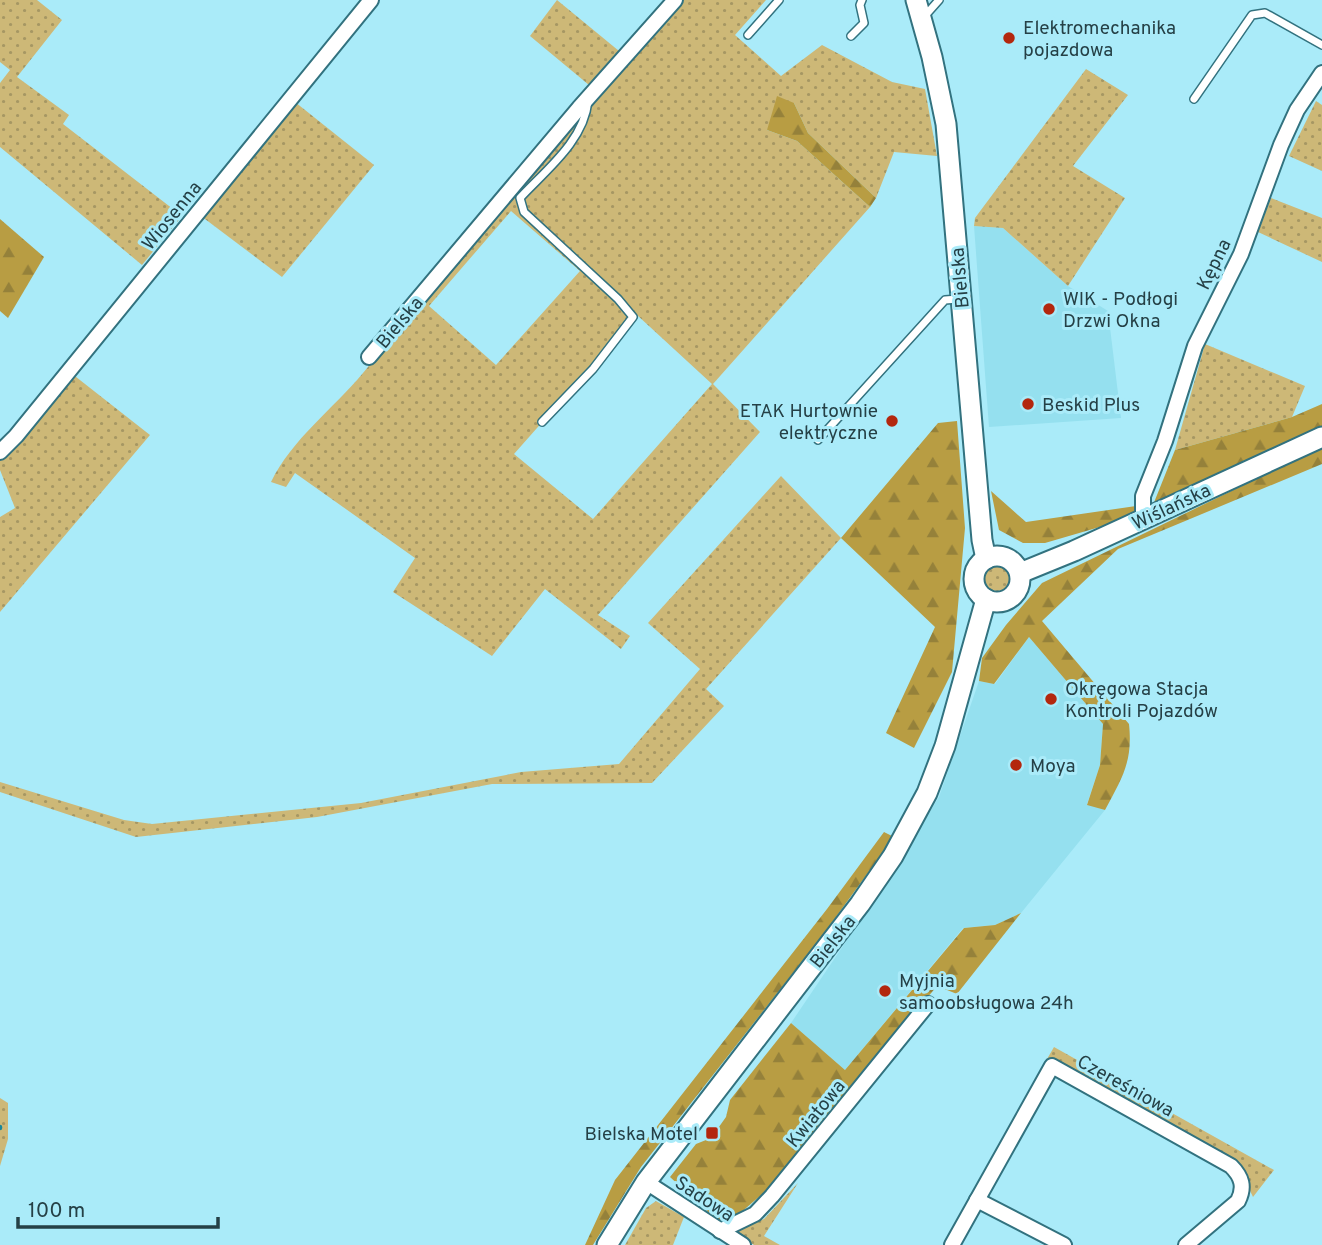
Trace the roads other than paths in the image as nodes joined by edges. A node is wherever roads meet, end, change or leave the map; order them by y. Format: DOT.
graph roads {
  1 [pos="371,0"];
  2 [pos="675,0"];
  3 [pos="779,0"];
  4 [pos="862,0"];
  5 [pos="939,0"];
  6 [pos="919,9"];
  7 [pos="748,35"];
  8 [pos="851,36"];
  9 [pos="1322,46"];
  10 [pos="1322,73"];
  11 [pos="588,98"];
  12 [pos="1194,99"];
  13 [pos="961,299"];
  14 [pos="369,357"];
  15 [pos="542,422"];
  16 [pos="1322,437"];
  17 [pos="818,440"];
  18 [pos="0,452"];
  19 [pos="1146,518"];
  20 [pos="986,559"];
  21 [pos="1020,573"];
  22 [pos="986,599"];
  23 [pos="928,1004"];
  24 [pos="646,1182"];
  25 [pos="977,1200"];
  26 [pos="720,1231"];
  27 [pos="607,1245"];
  28 [pos="743,1245"];
  29 [pos="952,1245"];
  30 [pos="1064,1245"];
  31 [pos="1186,1245"];
  1 -- 18 [label="street, Wiosenna"];
  2 -- 11 [label="street, Bielska"];
  3 -- 7 [label="lane"];
  4 -- 8 [label="lane"];
  5 -- 6 [label="lane"];
  6 -- 13 [label="street, Bielska"];
  9 -- 12 [label="lane"];
  10 -- 19 [label="street, Kępna"];
  11 -- 14 [label="street, Bielska"];
  11 -- 15 [label="lane"];
  13 -- 17 [label="lane"];
  13 -- 20 [label="street, Bielska"];
  16 -- 19 [label="street, Wiślańska"];
  19 -- 21 [label="street, Wiślańska"];
  20 -- 21 [label="street"];
  20 -- 22 [label="street"];
  21 -- 22 [label="street"];
  22 -- 24 [label="street, Bielska"];
  23 -- 26 [label="street, Kwiatowa"];
  24 -- 26 [label="street, Sadowa"];
  24 -- 27 [label="street, Bielska"];
  25 -- 29 [label="street, Czereśniowa"];
  25 -- 30 [label="street"];
  25 -- 31 [label="street, Czereśniowa"];
  26 -- 28 [label="street, Sadowa"];
}
